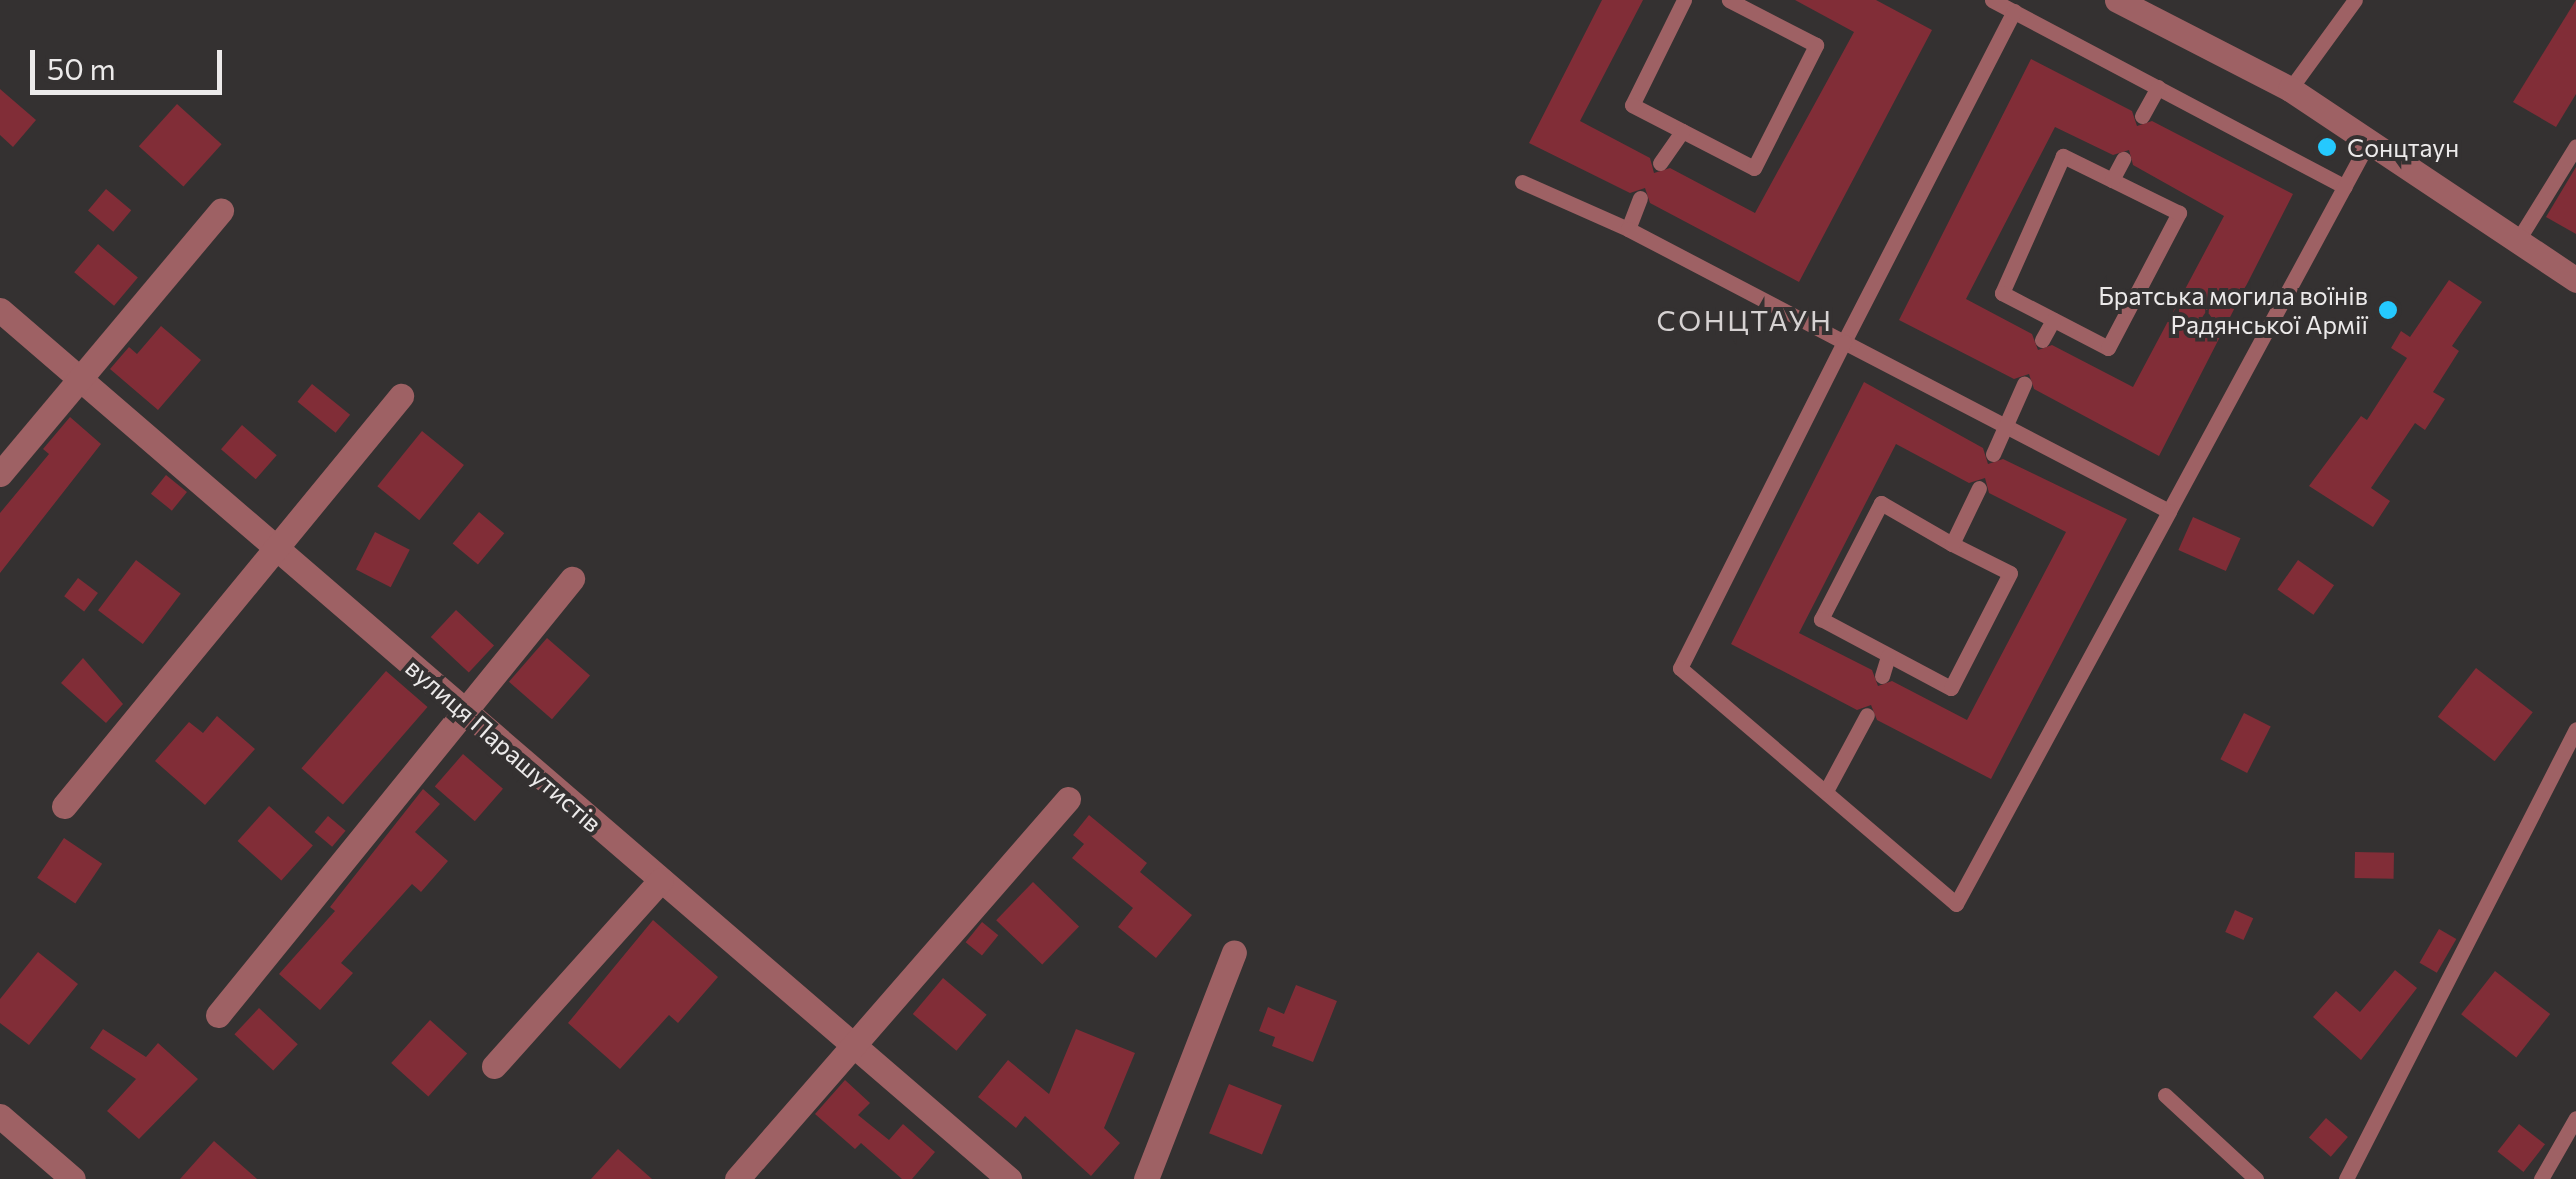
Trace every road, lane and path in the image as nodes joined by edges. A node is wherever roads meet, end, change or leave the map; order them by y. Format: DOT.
graph roads {
  1 [pos="1684,0"];
  2 [pos="1992,0"];
  3 [pos="2117,0"];
  4 [pos="2355,0"];
  5 [pos="1736,2"];
  6 [pos="2014,11"];
  7 [pos="2158,87"];
  8 [pos="2290,89"];
  9 [pos="2142,116"];
  10 [pos="1682,131"];
  11 [pos="2370,140"];
  12 [pos="2576,146"];
  13 [pos="2123,160"];
  14 [pos="1660,163"];
  15 [pos="2112,180"];
  16 [pos="1522,182"];
  17 [pos="2345,187"];
  18 [pos="1640,198"];
  19 [pos="221,211"];
  20 [pos="1628,230"];
  21 [pos="2518,240"];
  22 [pos="2576,280"];
  23 [pos="0,310"];
  24 [pos="2053,320"];
  25 [pos="2042,340"];
  26 [pos="1844,342"];
  27 [pos="80,381"];
  28 [pos="2024,384"];
  29 [pos="401,396"];
  30 [pos="2003,427"];
  31 [pos="1993,454"];
  32 [pos="0,474"];
  33 [pos="1979,488"];
  34 [pos="2168,511"];
  35 [pos="1952,544"];
  36 [pos="274,546"];
  37 [pos="572,578"];
  38 [pos="1888,656"];
  39 [pos="1882,676"];
  40 [pos="465,712"];
  41 [pos="1868,715"];
  42 [pos="2576,730"];
  43 [pos="1826,791"];
  44 [pos="1068,800"];
  45 [pos="64,806"];
  46 [pos="661,880"];
  47 [pos="1234,952"];
  48 [pos="218,1015"];
  49 [pos="856,1048"];
  50 [pos="494,1066"];
  51 [pos="2165,1095"];
  52 [pos="0,1116"];
  53 [pos="2576,1118"];
  54 [pos="73,1179"];
  55 [pos="737,1179"];
  56 [pos="1009,1179"];
  57 [pos="1146,1179"];
  58 [pos="2256,1179"];
  59 [pos="2346,1179"];
  60 [pos="2541,1179"];
  1 -- 10 [label="lane"];
  2 -- 6 [label="lane"];
  3 -- 8 [label="street"];
  4 -- 8 [label="lane"];
  5 -- 10 [label="lane"];
  6 -- 7 [label="lane"];
  6 -- 26 [label="lane"];
  7 -- 9 [label="lane"];
  7 -- 17 [label="lane"];
  8 -- 11 [label="street"];
  10 -- 14 [label="lane"];
  11 -- 17 [label="lane"];
  11 -- 21 [label="street"];
  12 -- 21 [label="lane"];
  13 -- 15 [label="lane"];
  15 -- 24 [label="lane"];
  15 -- 24 [label="lane"];
  16 -- 20 [label="lane"];
  17 -- 34 [label="lane"];
  18 -- 20 [label="lane"];
  19 -- 27 [label="street"];
  20 -- 26 [label="lane"];
  21 -- 22 [label="street"];
  23 -- 27 [label="street, вулиця Парашутистів"];
  24 -- 25 [label="lane"];
  26 -- 30 [label="lane"];
  26 -- 43 [label="lane"];
  27 -- 32 [label="street"];
  27 -- 36 [label="street, вулиця Парашутистів"];
  28 -- 30 [label="lane"];
  29 -- 36 [label="street"];
  30 -- 31 [label="lane"];
  30 -- 34 [label="lane"];
  33 -- 35 [label="lane"];
  34 -- 43 [label="lane"];
  35 -- 38 [label="lane"];
  35 -- 38 [label="lane"];
  36 -- 40 [label="street, вулиця Парашутистів"];
  36 -- 45 [label="street"];
  37 -- 40 [label="street"];
  38 -- 39 [label="lane"];
  40 -- 46 [label="street, вулиця Парашутистів"];
  40 -- 48 [label="street"];
  41 -- 43 [label="lane"];
  42 -- 59 [label="lane"];
  44 -- 49 [label="street"];
  46 -- 49 [label="street, вулиця Парашутистів"];
  46 -- 50 [label="street"];
  47 -- 57 [label="street"];
  49 -- 55 [label="street"];
  49 -- 56 [label="street, вулиця Парашутистів"];
  51 -- 58 [label="lane"];
  52 -- 54 [label="street"];
  53 -- 60 [label="lane"];
}
